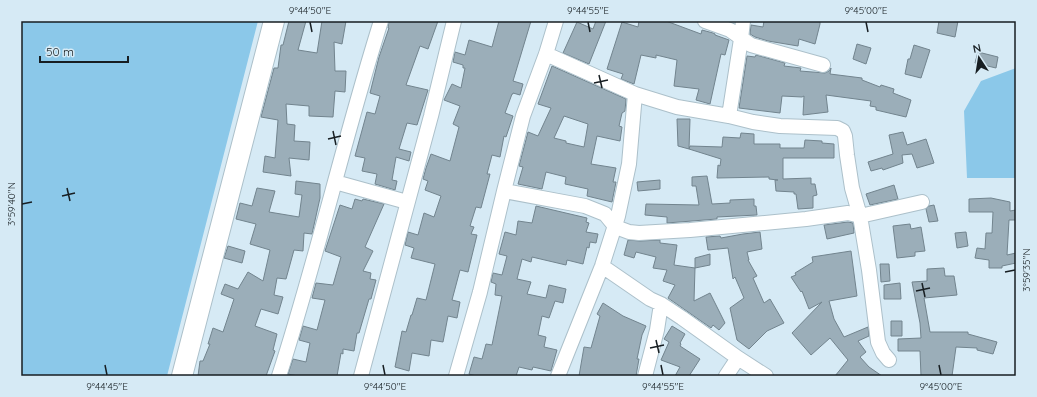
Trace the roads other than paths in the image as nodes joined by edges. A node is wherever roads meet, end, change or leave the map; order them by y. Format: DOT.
graph roads {
  1 [pos="274,21"];
  2 [pos="381,21"];
  3 [pos="454,21"];
  4 [pos="556,21"];
  5 [pos="705,21"];
  6 [pos="743,21"];
  7 [pos="741,39"];
  8 [pos="546,54"];
  9 [pos="823,65"];
  10 [pos="635,94"];
  11 [pos="729,116"];
  12 [pos="335,182"];
  13 [pos="504,192"];
  14 [pos="407,202"];
  15 [pos="922,202"];
  16 [pos="860,216"];
  17 [pos="614,225"];
  18 [pos="602,266"];
  19 [pos="661,304"];
  20 [pos="738,358"];
  21 [pos="889,360"];
  22 [pos="182,376"];
  23 [pos="279,376"];
  24 [pos="361,376"];
  25 [pos="456,376"];
  26 [pos="558,376"];
  27 [pos="645,376"];
  28 [pos="726,376"];
  29 [pos="766,376"];
  1 -- 22 [label="main road"];
  2 -- 12 [label="street"];
  3 -- 14 [label="street"];
  4 -- 8 [label="street"];
  5 -- 7 [label="street"];
  6 -- 7 [label="street"];
  7 -- 9 [label="street"];
  7 -- 11 [label="street"];
  8 -- 10 [label="street"];
  8 -- 13 [label="street"];
  10 -- 11 [label="street"];
  10 -- 17 [label="street"];
  11 -- 16 [label="street"];
  12 -- 14 [label="street"];
  12 -- 23 [label="street"];
  13 -- 17 [label="street"];
  13 -- 25 [label="street"];
  14 -- 24 [label="street"];
  15 -- 16 [label="street"];
  16 -- 17 [label="street"];
  16 -- 21 [label="street"];
  17 -- 18 [label="street"];
  18 -- 19 [label="street"];
  18 -- 26 [label="street"];
  19 -- 20 [label="street"];
  19 -- 27 [label="street"];
  20 -- 28 [label="street"];
  20 -- 29 [label="street"];
}
